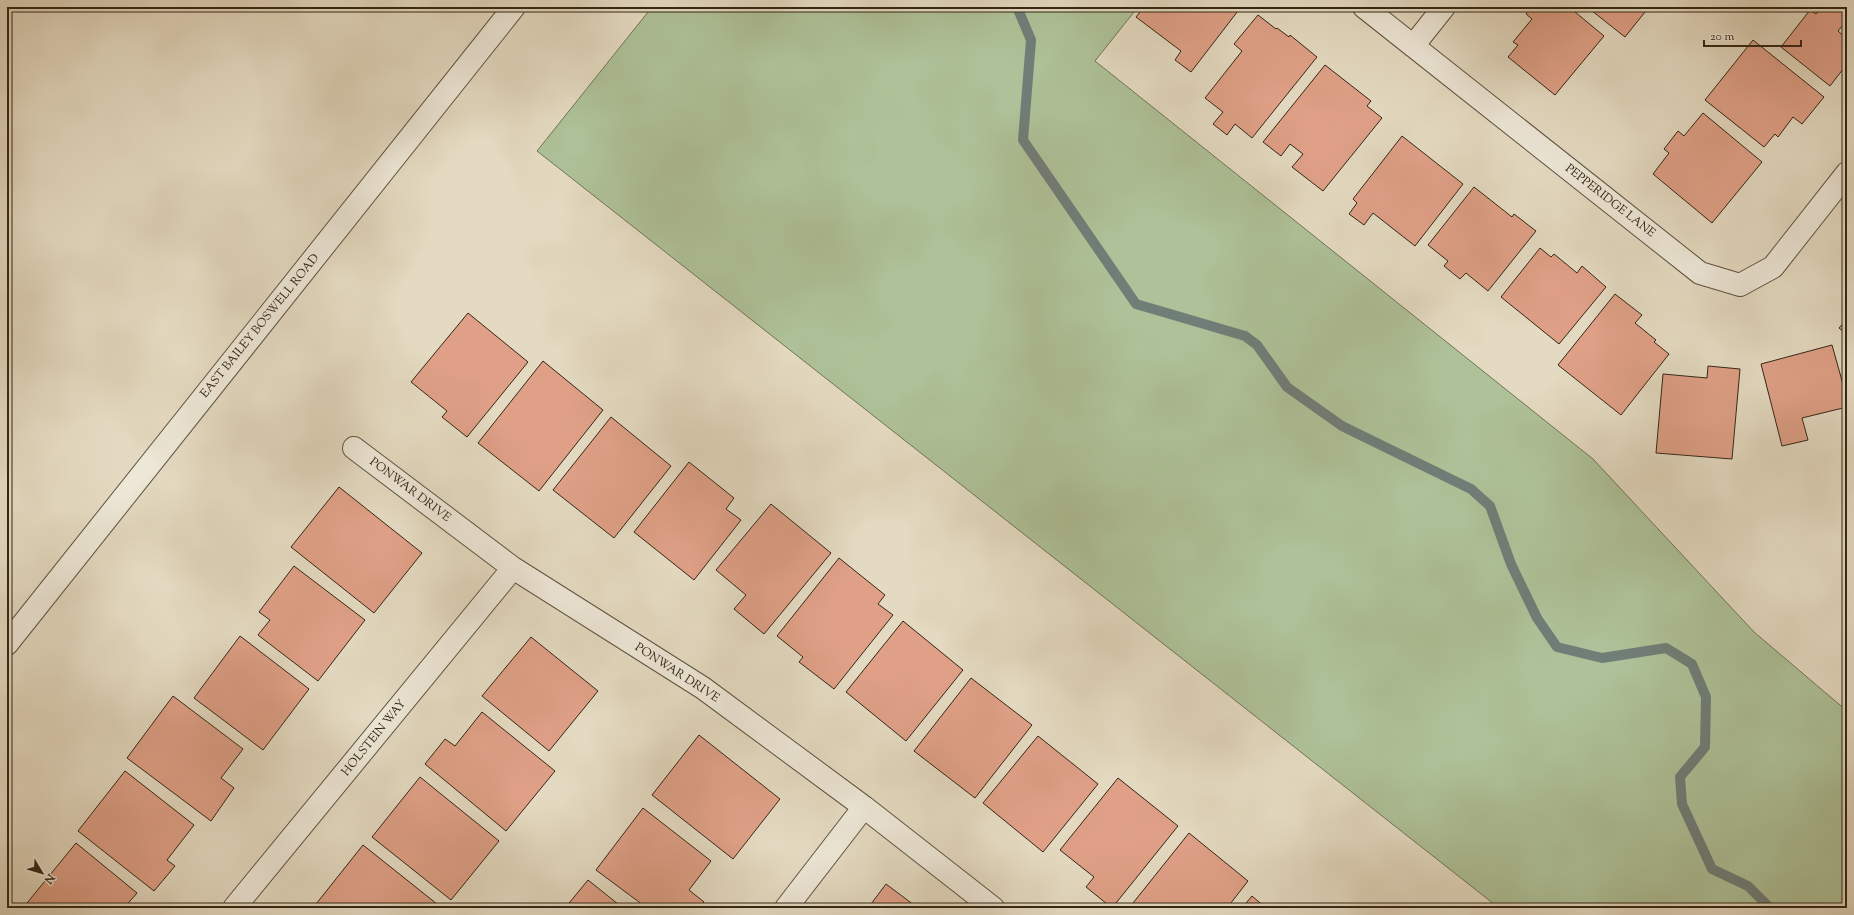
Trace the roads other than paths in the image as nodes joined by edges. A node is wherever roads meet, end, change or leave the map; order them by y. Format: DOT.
graph roads {
  1 [pos="514,7"];
  2 [pos="1364,7"];
  3 [pos="1444,7"];
  4 [pos="1413,46"];
  5 [pos="1847,173"];
  6 [pos="354,448"];
  7 [pos="513,568"];
  8 [pos="7,644"];
  9 [pos="864,807"];
  10 [pos="234,908"];
  11 [pos="786,908"];
  12 [pos="993,908"];
  1 -- 8 [label="street, EAST BAILEY BOSWELL ROAD"];
  2 -- 4 [label="street, PEPPERIDGE LANE"];
  3 -- 4 [label="street"];
  4 -- 5 [label="street, PEPPERIDGE LANE"];
  6 -- 7 [label="street, PONWAR DRIVE"];
  7 -- 9 [label="street, PONWAR DRIVE"];
  7 -- 10 [label="street, HOLSTEIN WAY"];
  9 -- 11 [label="street"];
  9 -- 12 [label="street, PONWAR DRIVE"];
}
